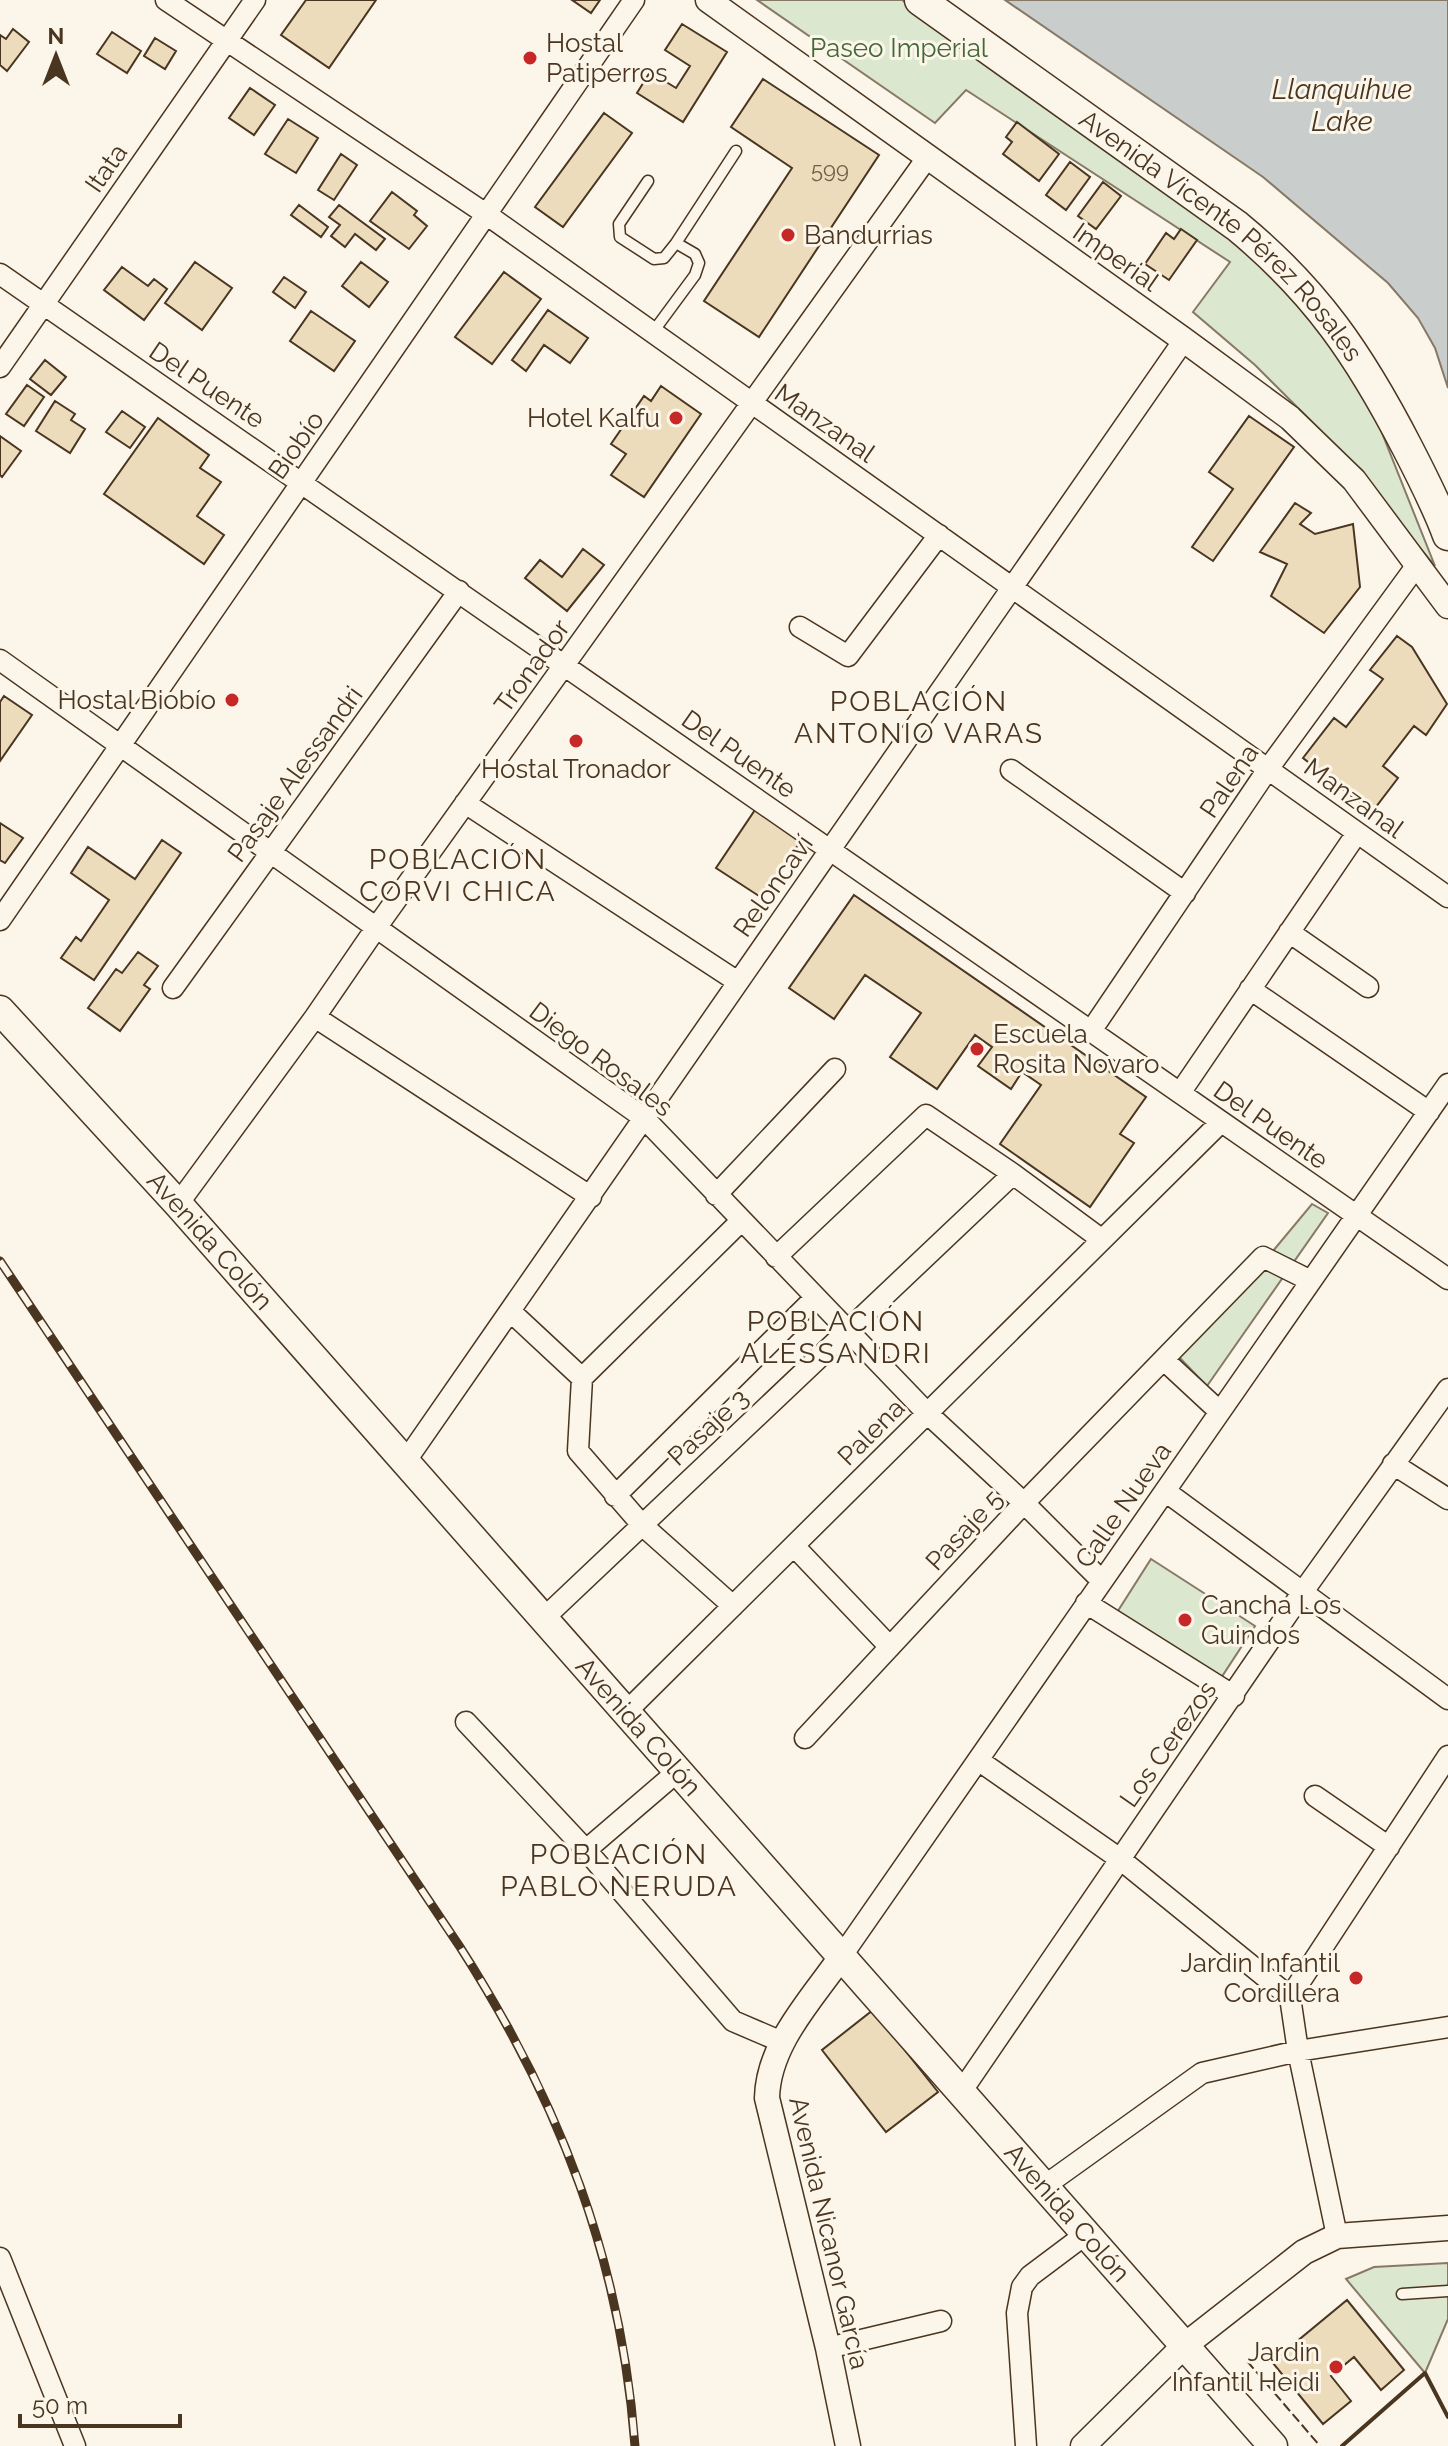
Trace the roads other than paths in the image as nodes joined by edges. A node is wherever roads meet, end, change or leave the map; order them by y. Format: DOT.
graph roads {
  1 [pos="166,0"];
  2 [pos="255,0"];
  3 [pos="634,0"];
  4 [pos="708,0"];
  5 [pos="920,0"];
  6 [pos="227,41"];
  7 [pos="736,151"];
  8 [pos="927,158"];
  9 [pos="648,181"];
  10 [pos="486,214"];
  11 [pos="676,243"];
  12 [pos="0,274"];
  13 [pos="44,304"];
  14 [pos="653,332"];
  15 [pos="1184,340"];
  16 [pos="0,367"];
  17 [pos="752,403"];
  18 [pos="302,482"];
  19 [pos="939,535"];
  20 [pos="1448,535"];
  21 [pos="1417,565"];
  22 [pos="1012,587"];
  23 [pos="459,591"];
  24 [pos="1448,606"];
  25 [pos="800,627"];
  26 [pos="0,660"];
  27 [pos="565,664"];
  28 [pos="120,745"];
  29 [pos="1268,769"];
  30 [pos="1011,770"];
  31 [pos="465,803"];
  32 [pos="1357,833"];
  33 [pos="830,849"];
  34 [pos="270,852"];
  35 [pos="1185,893"];
  36 [pos="1448,897"];
  37 [pos="0,920"];
  38 [pos="376,928"];
  39 [pos="1289,932"];
  40 [pos="738,982"];
  41 [pos="1368,987"];
  42 [pos="173,988"];
  43 [pos="1250,989"];
  44 [pos="0,1010"];
  45 [pos="315,1017"];
  46 [pos="1091,1031"];
  47 [pos="835,1069"];
  48 [pos="1448,1084"];
  49 [pos="1180,1093"];
  50 [pos="1429,1112"];
  51 [pos="644,1118"];
  52 [pos="1221,1122"];
  53 [pos="1013,1174"];
  54 [pos="716,1195"];
  55 [pos="591,1197"];
  56 [pos="178,1204"];
  57 [pos="1357,1216"];
  58 [pos="741,1221"];
  59 [pos="1101,1239"];
  60 [pos="776,1257"];
  61 [pos="1448,1279"];
  62 [pos="1311,1281"];
  63 [pos="815,1298"];
  64 [pos="510,1311"];
  65 [pos="847,1331"];
  66 [pos="1164,1360"];
  67 [pos="582,1378"];
  68 [pos="1448,1389"];
  69 [pos="1220,1412"];
  70 [pos="927,1413"];
  71 [pos="405,1462"];
  72 [pos="1393,1464"];
  73 [pos="1165,1491"];
  74 [pos="615,1496"];
  75 [pos="1448,1499"];
  76 [pos="1024,1503"];
  77 [pos="642,1525"];
  78 [pos="794,1546"];
  79 [pos="1102,1581"];
  80 [pos="1302,1593"];
  81 [pos="1086,1603"];
  82 [pos="733,1606"];
  83 [pos="543,1619"];
  84 [pos="890,1647"];
  85 [pos="1234,1696"];
  86 [pos="1448,1699"];
  87 [pos="626,1712"];
  88 [pos="466,1722"];
  89 [pos="805,1738"];
  90 [pos="1448,1756"];
  91 [pos="978,1760"];
  92 [pos="677,1772"];
  93 [pos="1315,1796"];
  94 [pos="1389,1847"];
  95 [pos="586,1850"];
  96 [pos="1120,1859"];
  97 [pos="841,1957"];
  98 [pos="1290,1997"];
  99 [pos="1448,2027"];
  100 [pos="782,2042"];
  101 [pos="1298,2051"];
  102 [pos="961,2092"];
  103 [pos="1043,2187"];
  104 [pos="1448,2228"];
  105 [pos="1086,2234"];
  106 [pos="1337,2236"];
  107 [pos="0,2258"];
  108 [pos="1448,2291"];
  109 [pos="1402,2294"];
  110 [pos="941,2321"];
  111 [pos="1184,2346"];
  112 [pos="828,2348"];
  113 [pos="75,2446"];
  114 [pos="848,2446"];
  115 [pos="1026,2446"];
  116 [pos="1083,2446"];
  117 [pos="1273,2446"];
  1 -- 6 [label="street, Manzanal"];
  2 -- 6 [label="street, Itata"];
  3 -- 10 [label="street, Biobío"];
  4 -- 8 [label="street, Imperial"];
  5 -- 20 [label="main road, Avenida Vicente Pérez Rosales"];
  6 -- 10 [label="street, Manzanal"];
  6 -- 13 [label="street, Itata"];
  7 -- 11 [label="lane"];
  8 -- 15 [label="street, Imperial"];
  8 -- 17 [label="street, Tronador"];
  9 -- 11 [label="lane"];
  10 -- 14 [label="street, Manzanal"];
  10 -- 18 [label="street, Biobío"];
  11 -- 14 [label="lane"];
  12 -- 13 [label="street, Del Puente"];
  13 -- 16 [label="street, Itata"];
  13 -- 18 [label="street, Del Puente"];
  14 -- 17 [label="street, Manzanal"];
  15 -- 21 [label="street, Imperial"];
  15 -- 22 [label="street, Reloncaví"];
  17 -- 19 [label="street, Manzanal"];
  17 -- 27 [label="street, Tronador"];
  18 -- 23 [label="street, Del Puente"];
  18 -- 28 [label="street, Biobío"];
  19 -- 22 [label="street, Manzanal"];
  19 -- 25 [label="street"];
  21 -- 24 [label="street, Imperial"];
  21 -- 29 [label="street, Palena"];
  22 -- 29 [label="street, Manzanal"];
  22 -- 33 [label="street, Reloncaví"];
  23 -- 27 [label="street, Del Puente"];
  23 -- 34 [label="street, Pasaje Alessandri"];
  26 -- 28 [label="street, Diego Rosales"];
  27 -- 31 [label="street, Tronador"];
  27 -- 33 [label="street, Del Puente"];
  28 -- 34 [label="street, Diego Rosales"];
  28 -- 37 [label="street, Biobío"];
  29 -- 32 [label="street, Manzanal"];
  29 -- 35 [label="street, Palena"];
  30 -- 35 [label="street"];
  31 -- 38 [label="street, Tronador"];
  31 -- 40 [label="street"];
  32 -- 36 [label="street, Manzanal"];
  32 -- 39 [label="street"];
  33 -- 40 [label="street, Reloncaví"];
  33 -- 46 [label="street, Del Puente"];
  34 -- 38 [label="street, Diego Rosales"];
  34 -- 42 [label="street, Pasaje Alessandri"];
  35 -- 46 [label="street, Palena"];
  38 -- 45 [label="street, Tronador"];
  38 -- 51 [label="street, Diego Rosales"];
  39 -- 41 [label="street"];
  39 -- 43 [label="street"];
  40 -- 51 [label="street, Reloncaví"];
  43 -- 49 [label="street"];
  43 -- 50 [label="street"];
  44 -- 56 [label="main road, Avenida Colón"];
  45 -- 55 [label="street"];
  45 -- 56 [label="street, Tronador"];
  46 -- 49 [label="street, Del Puente"];
  47 -- 54 [label="street"];
  48 -- 50 [label="street, Calle Nueva"];
  49 -- 52 [label="street, Del Puente"];
  50 -- 57 [label="street, Calle Nueva"];
  51 -- 54 [label="street, Diego Rosales"];
  51 -- 55 [label="street, Reloncaví"];
  52 -- 57 [label="street, Del Puente"];
  52 -- 59 [label="street, Palena"];
  53 -- 59 [label="street"];
  53 -- 60 [label="street"];
  53 -- 65 [label="street, Pasaje 3"];
  54 -- 58 [label="street, Diego Rosales"];
  55 -- 64 [label="street, Reloncaví"];
  56 -- 71 [label="main road, Avenida Colón"];
  57 -- 61 [label="street, Del Puente"];
  57 -- 62 [label="street, Calle Nueva"];
  58 -- 60 [label="street, Diego Rosales"];
  58 -- 67 [label="street"];
  59 -- 70 [label="street, Palena"];
  60 -- 63 [label="street, Diego Rosales"];
  62 -- 66 [label="street, Pasaje 5"];
  62 -- 69 [label="street, Calle Nueva"];
  63 -- 65 [label="street, Diego Rosales"];
  63 -- 74 [label="street"];
  64 -- 67 [label="street"];
  64 -- 71 [label="street, Reloncaví"];
  65 -- 70 [label="street, Diego Rosales"];
  65 -- 77 [label="street, Pasaje 3"];
  66 -- 69 [label="street"];
  66 -- 76 [label="street, Pasaje 5"];
  67 -- 74 [label="street"];
  68 -- 72 [label="street, Los Cerezos"];
  69 -- 73 [label="street, Calle Nueva"];
  70 -- 76 [label="street, Diego Rosales"];
  70 -- 78 [label="street, Palena"];
  71 -- 83 [label="main road, Avenida Colón"];
  72 -- 75 [label="street"];
  72 -- 80 [label="street, Los Cerezos"];
  73 -- 79 [label="street, Calle Nueva"];
  73 -- 80 [label="street"];
  74 -- 77 [label="street"];
  76 -- 79 [label="street, Diego Rosales"];
  76 -- 84 [label="street, Pasaje 5"];
  77 -- 82 [label="street"];
  77 -- 83 [label="street, Pasaje 3"];
  78 -- 82 [label="street, Palena"];
  78 -- 84 [label="street"];
  79 -- 81 [label="street, Calle Nueva"];
  80 -- 85 [label="street, Los Cerezos"];
  80 -- 86 [label="street"];
  81 -- 85 [label="street"];
  81 -- 91 [label="street, Calle Nueva"];
  82 -- 87 [label="street, Palena"];
  83 -- 87 [label="main road, Avenida Colón"];
  84 -- 89 [label="street, Pasaje 5"];
  85 -- 96 [label="street, Los Cerezos"];
  87 -- 92 [label="main road, Avenida Colón"];
  88 -- 95 [label="street"];
  90 -- 94 [label="street"];
  91 -- 96 [label="street"];
  91 -- 97 [label="street, Calle Nueva"];
  92 -- 95 [label="street"];
  92 -- 97 [label="main road, Avenida Colón"];
  93 -- 94 [label="street"];
  94 -- 98 [label="street"];
  95 -- 100 [label="street"];
  96 -- 98 [label="street"];
  96 -- 102 [label="street, Los Cerezos"];
  97 -- 100 [label="street, Avenida Nicanor García"];
  97 -- 102 [label="main road, Avenida Colón"];
  98 -- 101 [label="street"];
  99 -- 101 [label="street"];
  100 -- 112 [label="street, Avenida Nicanor García"];
  101 -- 103 [label="street"];
  101 -- 106 [label="street"];
  102 -- 103 [label="main road, Avenida Colón"];
  103 -- 105 [label="main road, Avenida Colón"];
  104 -- 106 [label="street"];
  105 -- 111 [label="main road, Avenida Colón"];
  105 -- 115 [label="street"];
  106 -- 111 [label="street"];
  107 -- 113 [label="street"];
  108 -- 109 [label="lane"];
  110 -- 112 [label="street"];
  111 -- 116 [label="street"];
  111 -- 117 [label="main road, Avenida Colón"];
  112 -- 114 [label="street, Avenida Nicanor García"];
}
